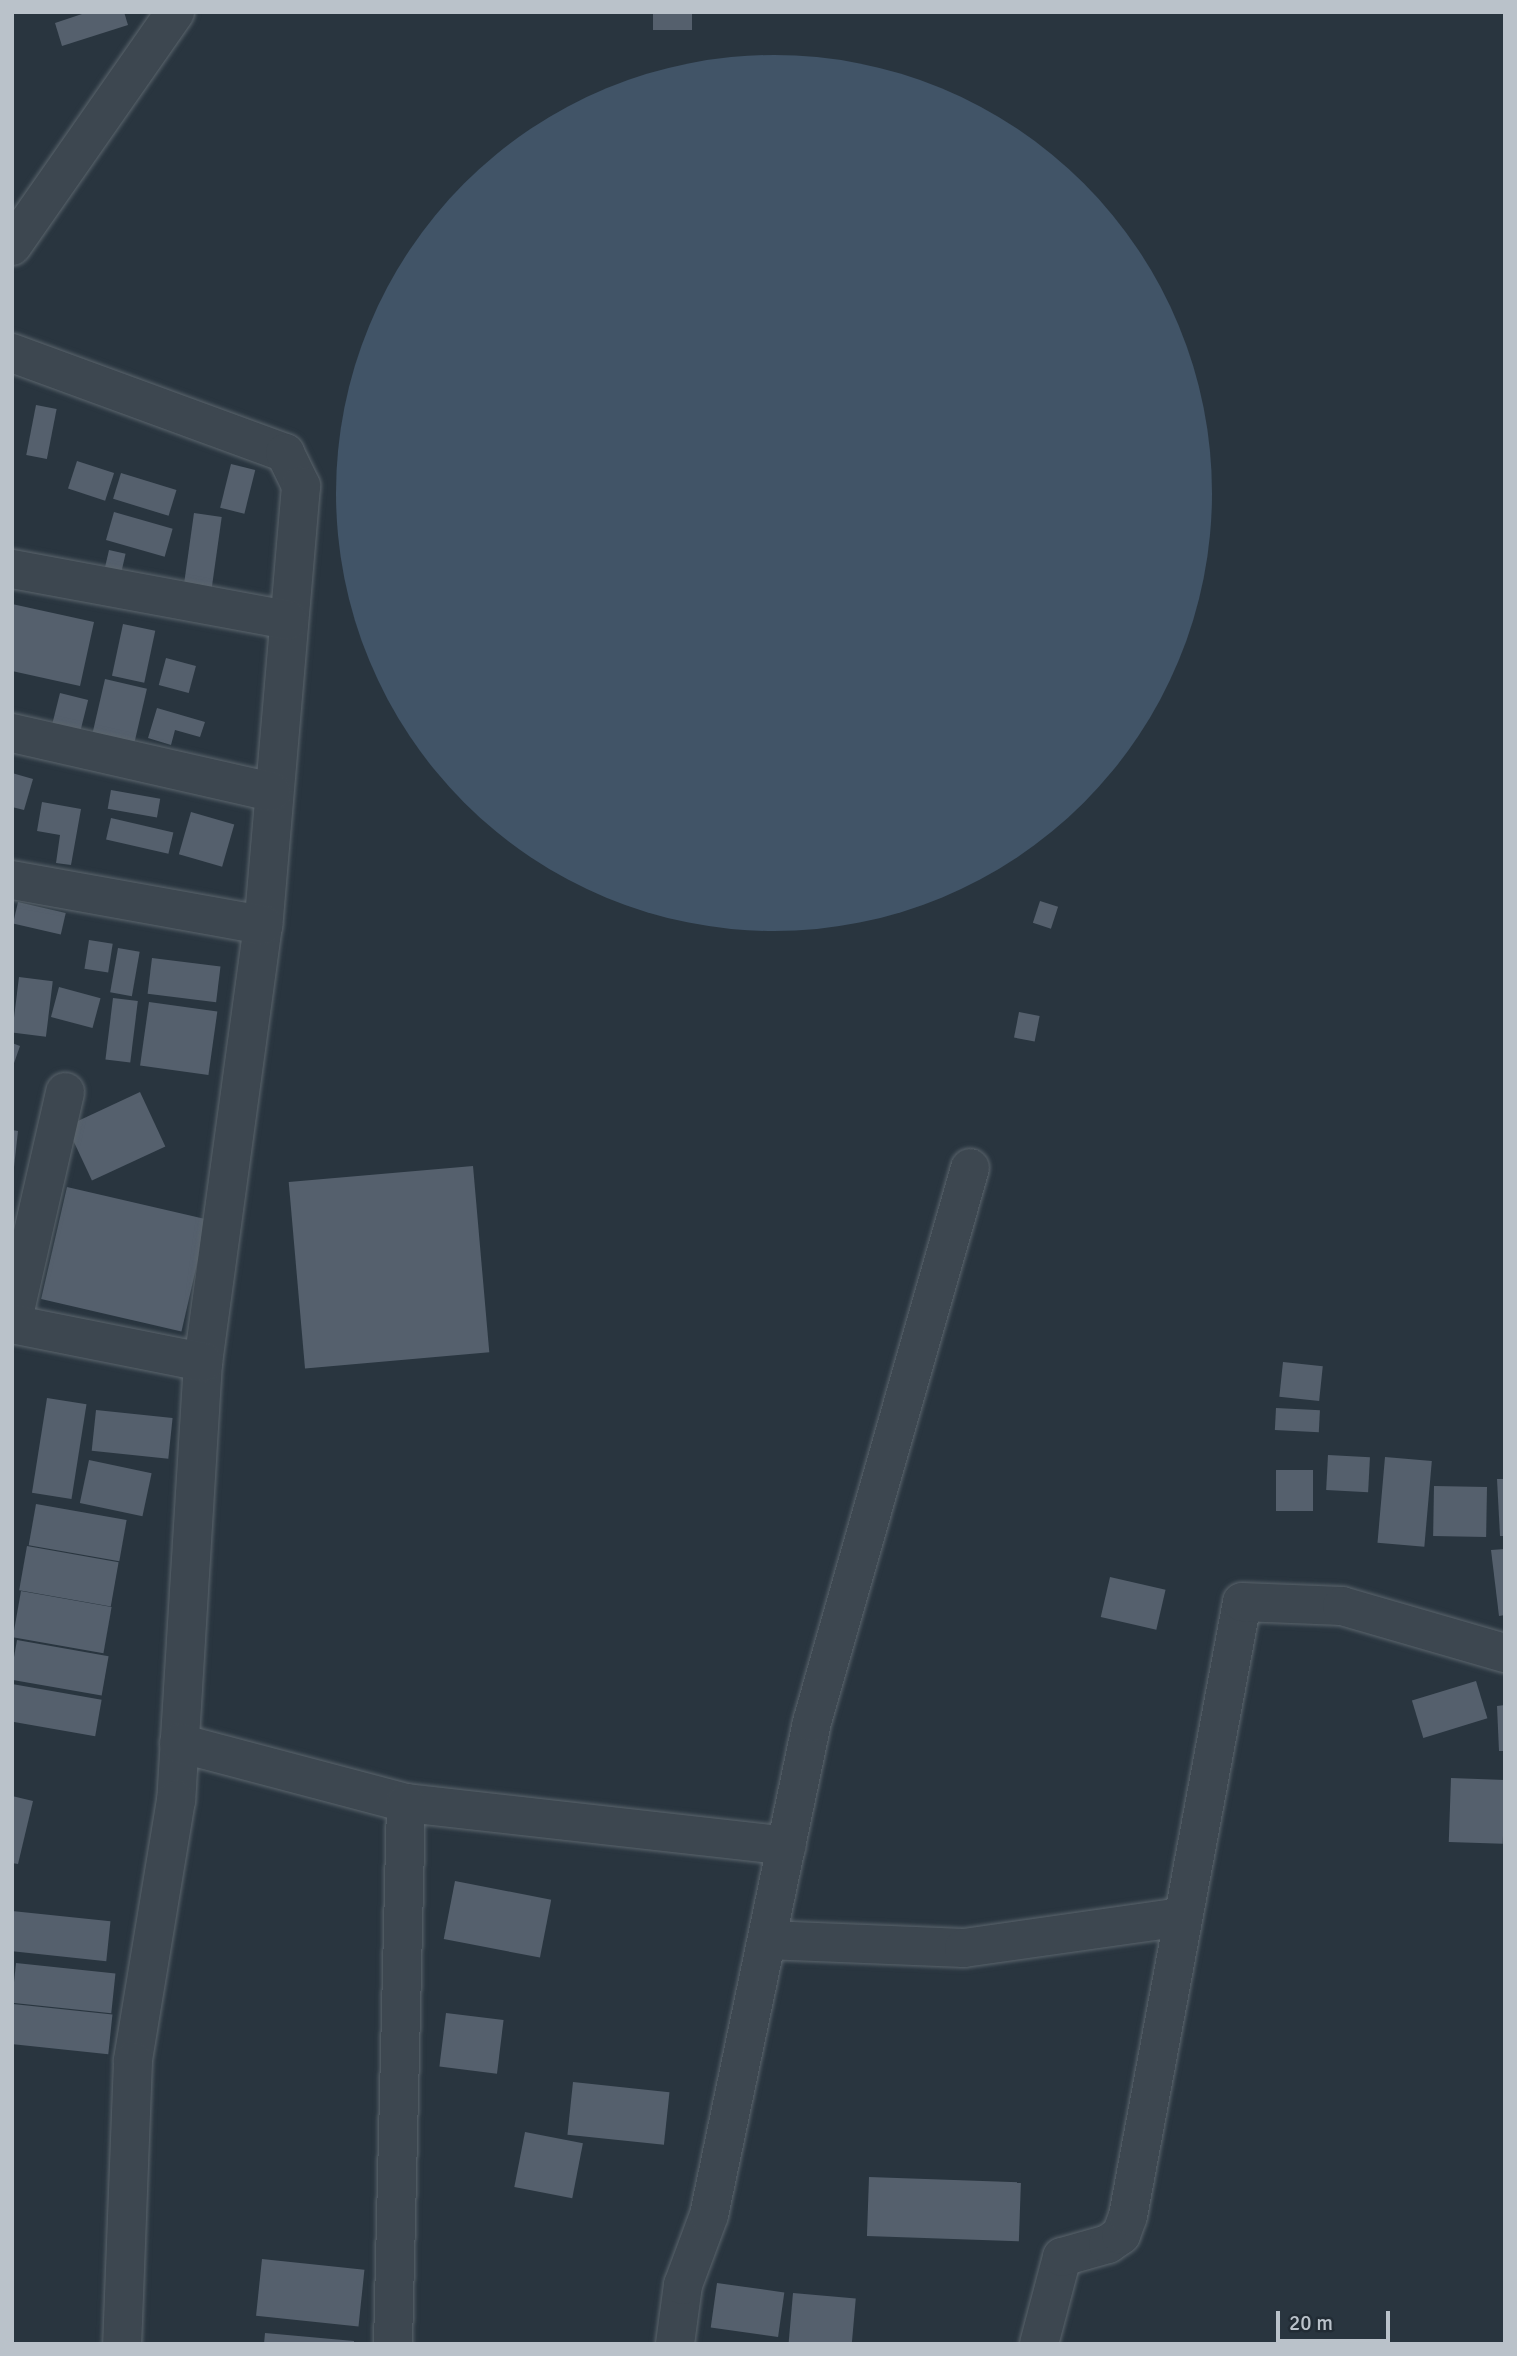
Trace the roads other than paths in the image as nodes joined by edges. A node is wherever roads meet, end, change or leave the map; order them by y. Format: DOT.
graph roads {
  1 [pos="175,12"];
  2 [pos="14,238"];
  3 [pos="12,353"];
  4 [pos="12,569"];
  5 [pos="288,620"];
  6 [pos="12,733"];
  7 [pos="271,792"];
  8 [pos="12,880"];
  9 [pos="263,925"];
  10 [pos="65,1092"];
  11 [pos="970,1168"];
  12 [pos="23,1233"];
  13 [pos="12,1324"];
  14 [pos="203,1362"];
  15 [pos="1505,1653"];
  16 [pos="179,1743"];
  17 [pos="406,1803"];
  18 [pos="787,1846"];
  19 [pos="1183,1917"];
  20 [pos="767,1940"];
  21 [pos="122,2344"];
  22 [pos="393,2344"];
  23 [pos="675,2344"];
  24 [pos="1039,2344"];
  1 -- 2 [label="street"];
  3 -- 5 [label="street"];
  4 -- 5 [label="street"];
  5 -- 7 [label="street"];
  6 -- 7 [label="street"];
  7 -- 9 [label="street"];
  8 -- 9 [label="street"];
  9 -- 14 [label="street"];
  10 -- 12 [label="street"];
  11 -- 18 [label="street"];
  12 -- 13 [label="street"];
  13 -- 14 [label="street"];
  14 -- 16 [label="street"];
  15 -- 19 [label="street"];
  16 -- 17 [label="street"];
  16 -- 21 [label="street"];
  17 -- 18 [label="street"];
  17 -- 22 [label="street"];
  18 -- 20 [label="street"];
  19 -- 20 [label="street"];
  19 -- 24 [label="street"];
  20 -- 23 [label="street"];
}
